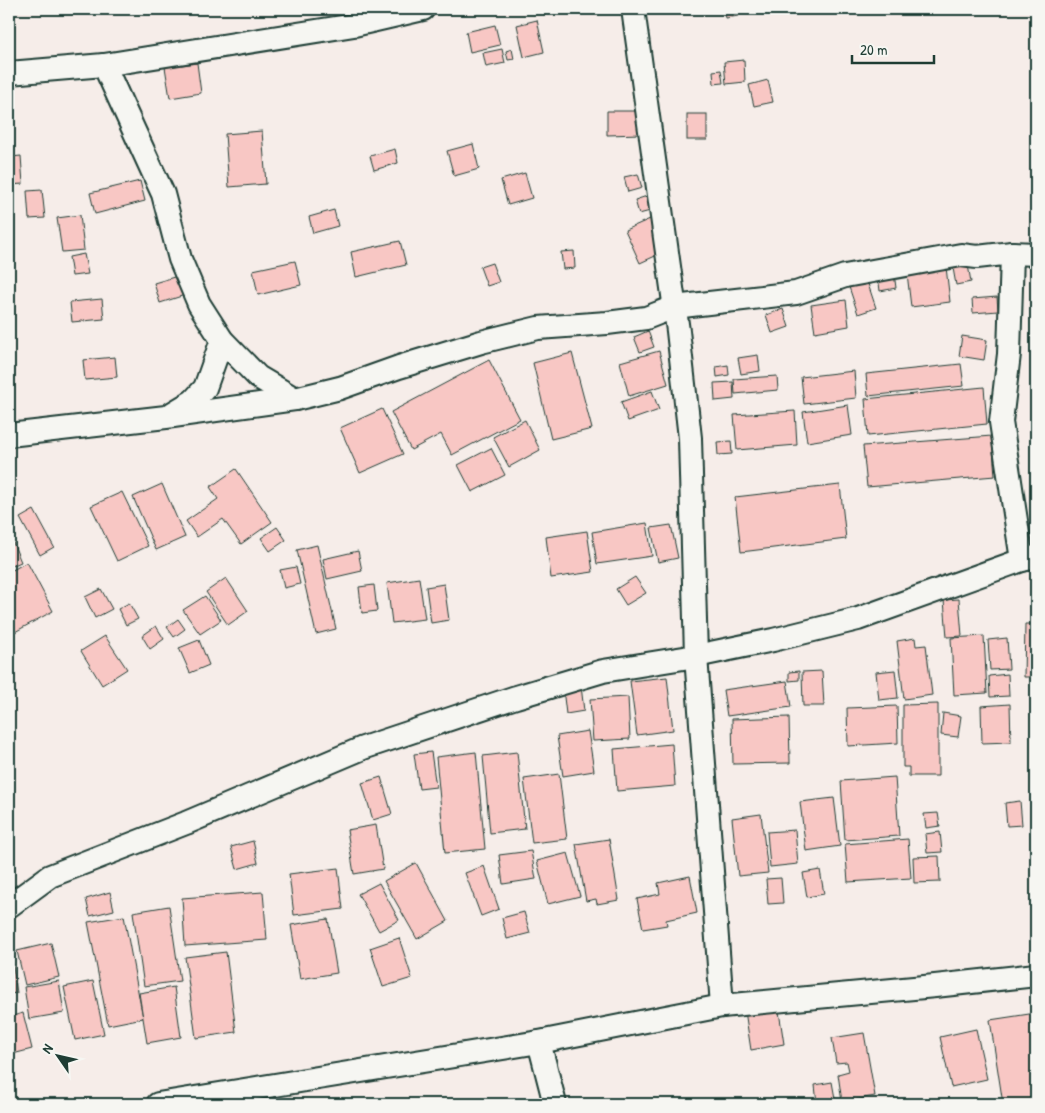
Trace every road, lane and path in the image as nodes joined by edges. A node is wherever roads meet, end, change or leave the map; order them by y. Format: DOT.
graph roads {
  1 [pos="423,9"];
  2 [pos="633,9"];
  3 [pos="104,65"];
  4 [pos="9,73"];
  5 [pos="1012,253"];
  6 [pos="1036,254"];
  7 [pos="674,307"];
  8 [pos="222,340"];
  9 [pos="295,399"];
  10 [pos="166,417"];
  11 [pos="9,435"];
  12 [pos="1029,558"];
  13 [pos="696,656"];
  14 [pos="9,906"];
  15 [pos="1036,975"];
  16 [pos="722,1006"];
  17 [pos="539,1042"];
  18 [pos="158,1104"];
  19 [pos="555,1104"];
  1 -- 3 [label="street"];
  2 -- 7 [label="street"];
  3 -- 4 [label="street"];
  3 -- 8 [label="street"];
  5 -- 6 [label="street"];
  5 -- 7 [label="street"];
  5 -- 12 [label="street"];
  7 -- 9 [label="street"];
  7 -- 13 [label="street"];
  8 -- 9 [label="street"];
  8 -- 10 [label="street"];
  9 -- 10 [label="street"];
  10 -- 11 [label="street"];
  12 -- 13 [label="street"];
  13 -- 14 [label="street"];
  13 -- 16 [label="street"];
  15 -- 16 [label="street"];
  16 -- 17 [label="street"];
  17 -- 18 [label="street"];
  17 -- 19 [label="street"];
}
